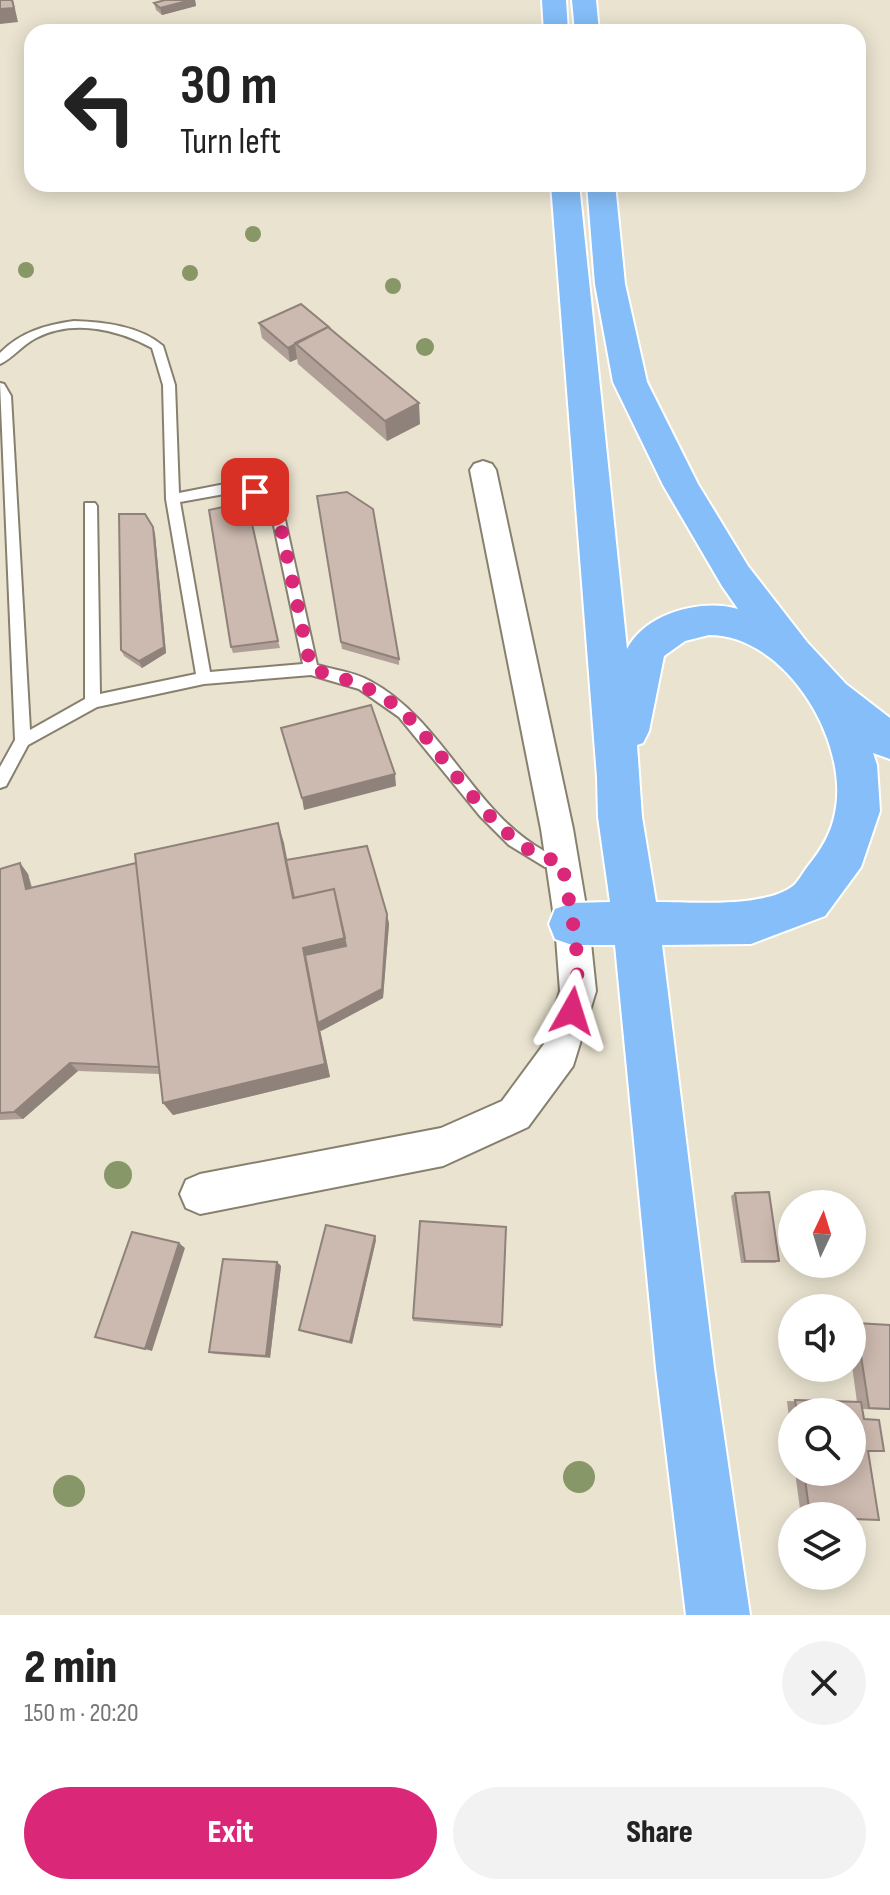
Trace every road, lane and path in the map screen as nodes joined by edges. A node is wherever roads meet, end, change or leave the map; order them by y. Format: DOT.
graph roads {
  1 [pos="554,0"];
  2 [pos="584,0"];
  3 [pos="556,24"];
  4 [pos="586,24"];
  5 [pos="566,192"];
  6 [pos="602,192"];
  7 [pos="0,360"];
  8 [pos="0,387"];
  9 [pos="483,470"];
  10 [pos="173,499"];
  11 [pos="90,506"];
  12 [pos="793,653"];
  13 [pos="311,669"];
  14 [pos="204,678"];
  15 [pos="831,696"];
  16 [pos="93,702"];
  17 [pos="23,741"];
  18 [pos="890,742"];
  19 [pos="619,777"];
  20 [pos="0,781"];
  21 [pos="562,861"];
  22 [pos="636,922"];
  23 [pos="572,924"];
  24 [pos="200,1194"];
  25 [pos="718,1615"];
  1 -- 3 [label="highway"];
  2 -- 4 [label="highway"];
  5 -- 19 [label="highway"];
  6 -- 12 [label="highway"];
  7 -- 10 [label="lane"];
  8 -- 17 [label="lane"];
  9 -- 21 [label="street"];
  10 -- 13 [label="lane"];
  10 -- 14 [label="lane"];
  11 -- 16 [label="lane"];
  12 -- 15 [label="highway"];
  12 -- 19 [label="highway"];
  13 -- 14 [label="lane"];
  13 -- 21 [label="lane"];
  14 -- 16 [label="lane"];
  15 -- 18 [label="highway"];
  15 -- 22 [label="highway"];
  16 -- 17 [label="lane"];
  17 -- 20 [label="lane"];
  19 -- 22 [label="highway"];
  21 -- 23 [label="street"];
  22 -- 23 [label="highway"];
  22 -- 25 [label="highway"];
  23 -- 24 [label="street"];
}
